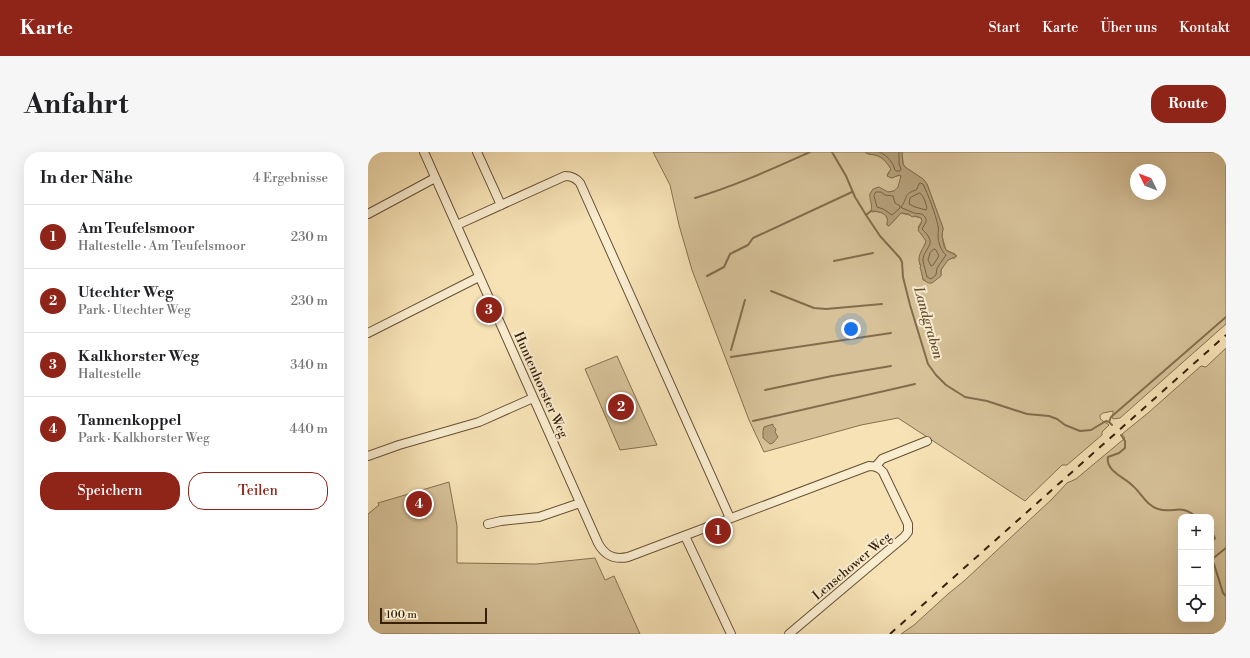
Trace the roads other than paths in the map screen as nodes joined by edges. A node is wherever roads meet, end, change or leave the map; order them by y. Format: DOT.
graph roads {
  1 [pos="424,152"];
  2 [pos="477,152"];
  3 [pos="435,178"];
  4 [pos="501,205"];
  5 [pos="368,214"];
  6 [pos="457,225"];
  7 [pos="479,277"];
  8 [pos="368,333"];
  9 [pos="533,398"];
  10 [pos="927,441"];
  11 [pos="368,456"];
  12 [pos="876,466"];
  13 [pos="580,503"];
  14 [pos="730,518"];
  15 [pos="488,524"];
  16 [pos="685,536"];
  17 [pos="731,634"];
  18 [pos="789,634"];
  1 -- 3 [label="street, Huntenhorster Weg"];
  2 -- 4 [label="street"];
  3 -- 5 [label="street"];
  3 -- 6 [label="street, Huntenhorster Weg"];
  4 -- 6 [label="street"];
  4 -- 14 [label="street"];
  6 -- 7 [label="street, Huntenhorster Weg"];
  7 -- 8 [label="street"];
  7 -- 9 [label="street, Huntenhorster Weg"];
  9 -- 11 [label="street"];
  9 -- 13 [label="street, Huntenhorster Weg"];
  10 -- 12 [label="street"];
  12 -- 14 [label="street"];
  12 -- 18 [label="street, Lenschower Weg"];
  13 -- 15 [label="street"];
  13 -- 16 [label="street, Huntenhorster Weg"];
  14 -- 16 [label="street"];
  16 -- 17 [label="street"];
}
